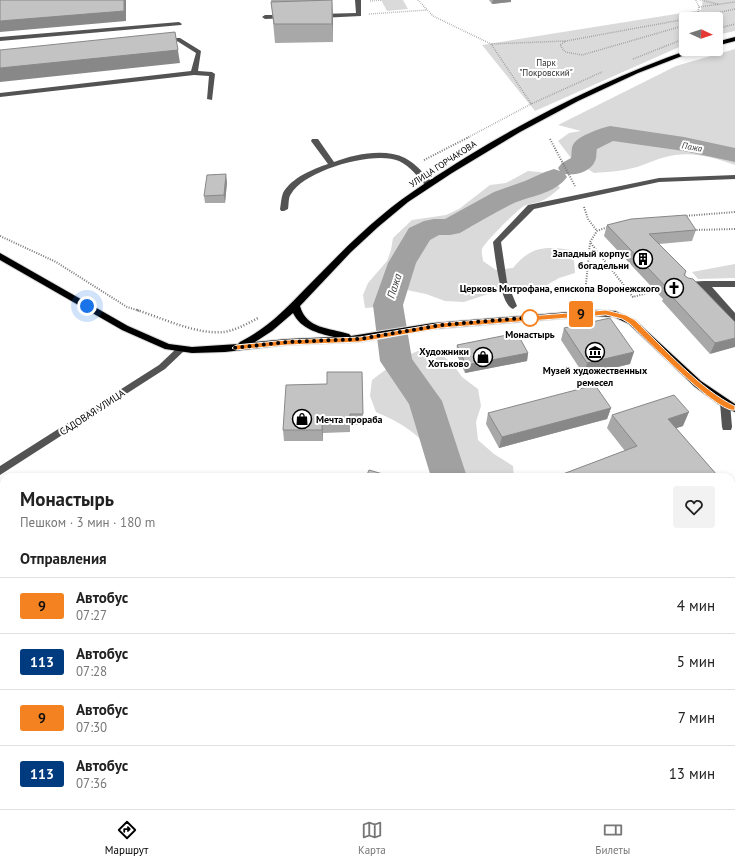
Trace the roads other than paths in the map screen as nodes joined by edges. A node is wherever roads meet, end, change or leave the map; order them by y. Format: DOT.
graph roads {
  1 [pos="358,0"];
  2 [pos="312,16"];
  3 [pos="296,17"];
  4 [pos="265,18"];
  5 [pos="178,24"];
  6 [pos="0,39"];
  7 [pos="735,39"];
  8 [pos="156,40"];
  9 [pos="723,42"];
  10 [pos="679,56"];
  11 [pos="194,73"];
  12 [pos="0,95"];
  13 [pos="210,99"];
  14 [pos="315,141"];
  15 [pos="333,165"];
  16 [pos="735,177"];
  17 [pos="429,184"];
  18 [pos="284,209"];
  19 [pos="0,256"];
  20 [pos="704,284"];
  21 [pos="735,284"];
  22 [pos="685,285"];
  23 [pos="295,306"];
  24 [pos="514,306"];
  25 [pos="735,319"];
  26 [pos="360,339"];
  27 [pos="236,348"];
  28 [pos="181,349"];
  29 [pos="725,403"];
  30 [pos="735,408"];
  31 [pos="727,427"];
  32 [pos="0,471"];
  1 -- 2 [label="street"];
  3 -- 4 [label="street"];
  5 -- 6 [label="street"];
  7 -- 9 [label="main road"];
  8 -- 11 [label="street"];
  10 -- 17 [label="main road, УЛИЦА ГОРЧАКОВА"];
  11 -- 12 [label="street"];
  11 -- 13 [label="street"];
  14 -- 15 [label="street"];
  15 -- 17 [label="street"];
  15 -- 18 [label="street"];
  16 -- 24 [label="street"];
  17 -- 23 [label="main road, УЛИЦА ГОРЧАКОВА"];
  19 -- 28 [label="main road"];
  20 -- 21 [label="street"];
  20 -- 22 [label="street"];
  20 -- 25 [label="street"];
  23 -- 26 [label="main road"];
  23 -- 27 [label="main road, УЛИЦА ГОРЧАКОВА"];
  26 -- 27 [label="main road"];
  26 -- 29 [label="main road"];
  27 -- 28 [label="main road"];
  28 -- 32 [label="street, САДОВАЯ УЛИЦА"];
  29 -- 30 [label="main road"];
  29 -- 31 [label="street"];
}
